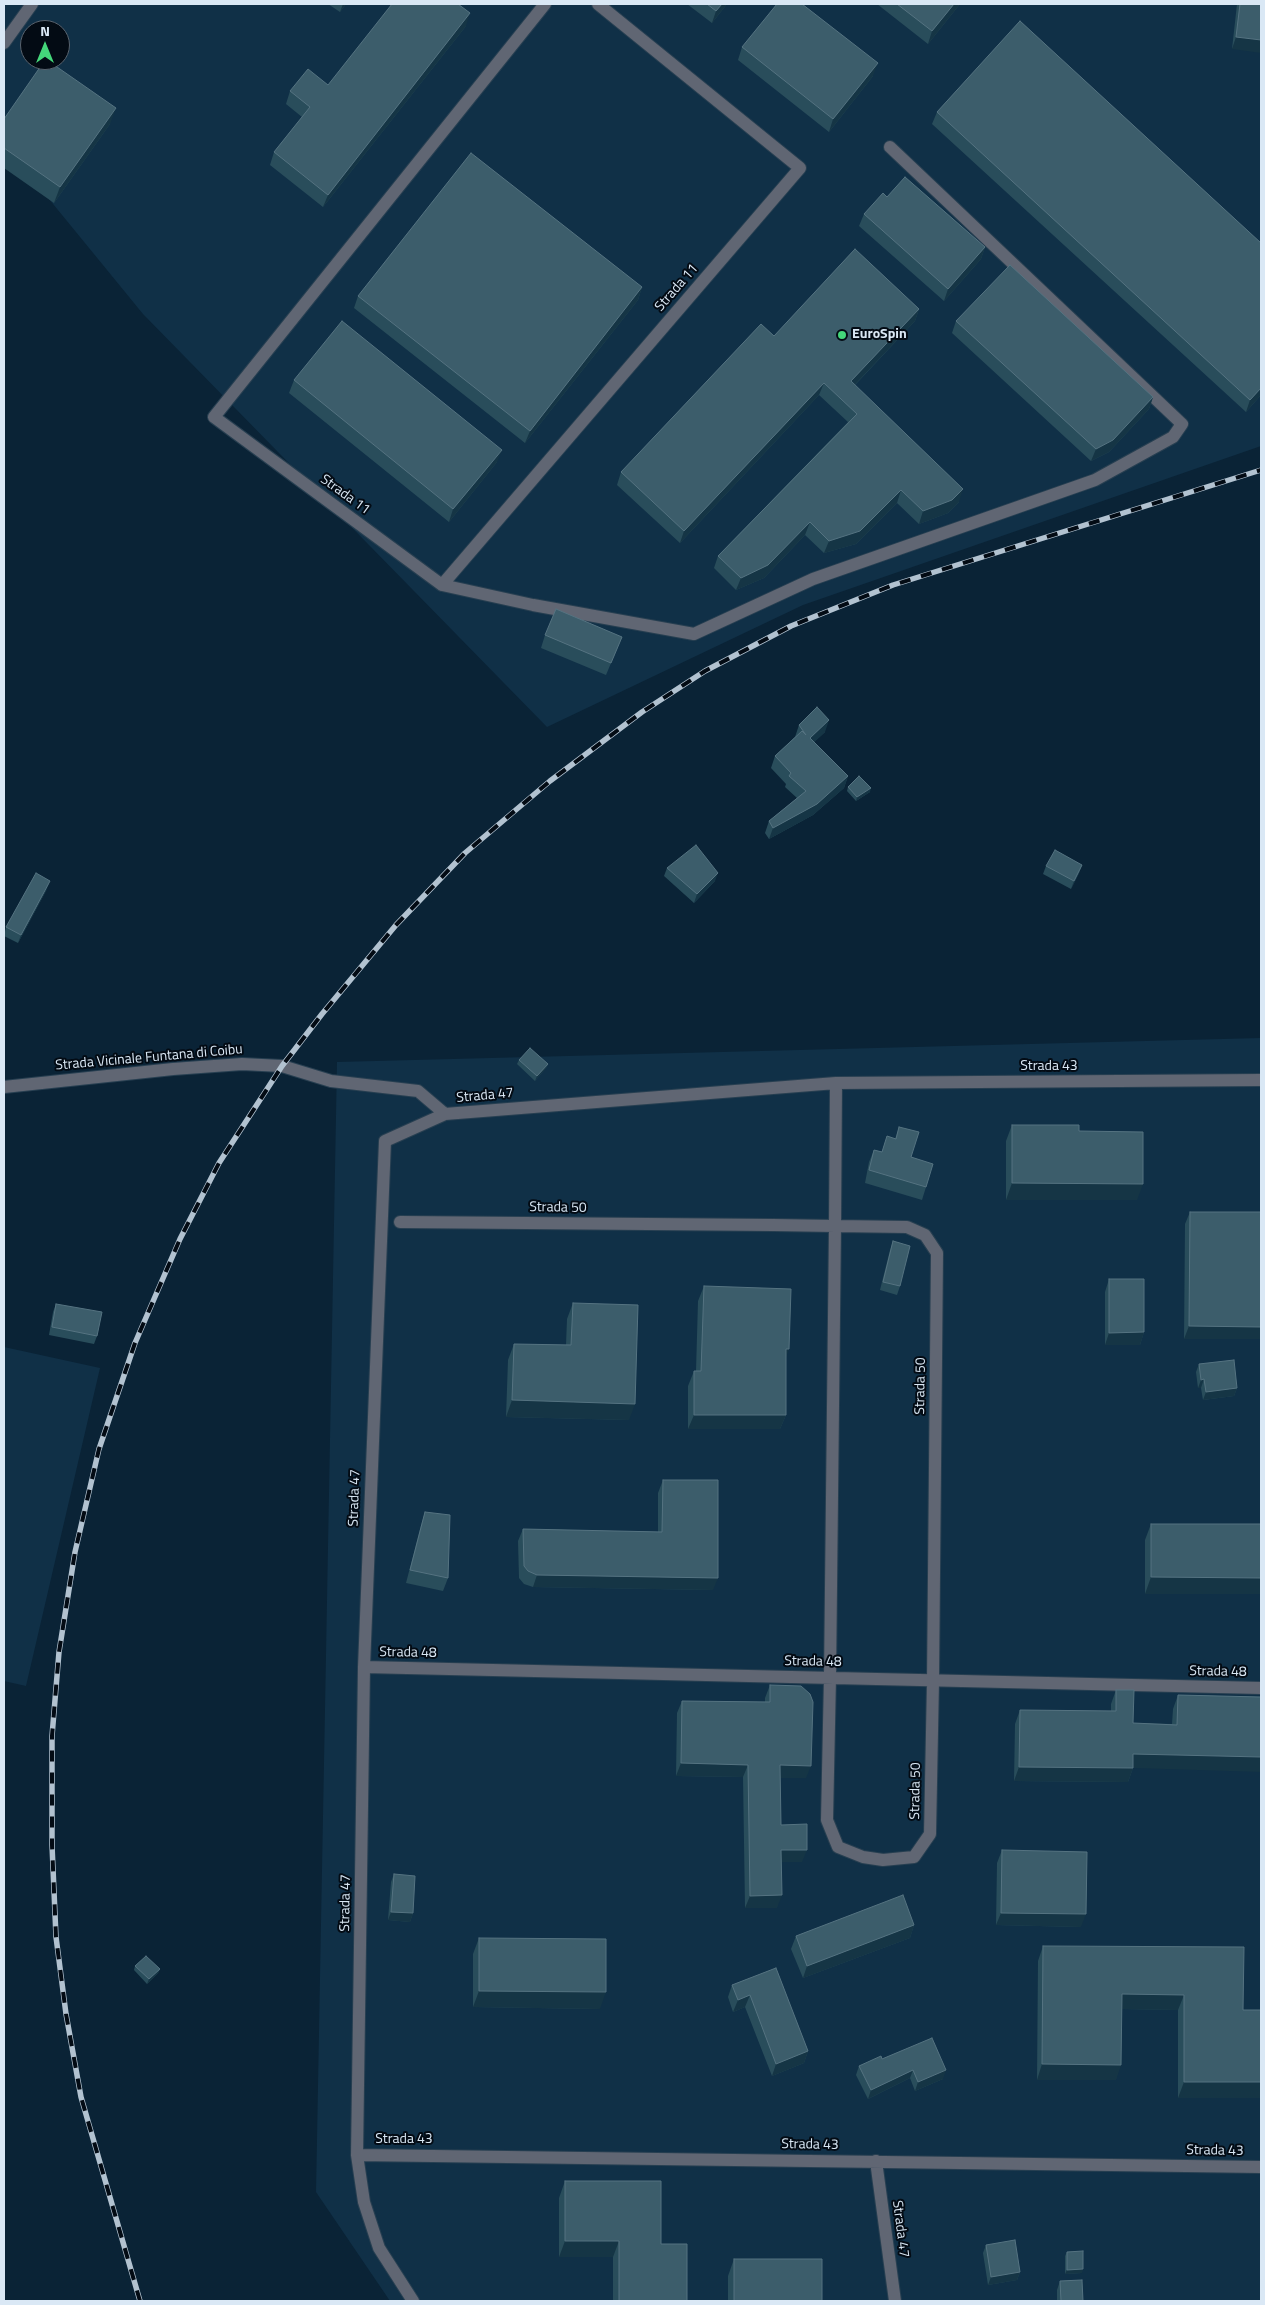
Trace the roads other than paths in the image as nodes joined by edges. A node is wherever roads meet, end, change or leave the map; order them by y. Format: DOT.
graph roads {
  1 [pos="32,4"];
  2 [pos="545,4"];
  3 [pos="598,4"];
  4 [pos="4,43"];
  5 [pos="890,148"];
  6 [pos="442,584"];
  7 [pos="1261,1080"];
  8 [pos="836,1083"];
  9 [pos="4,1086"];
  10 [pos="444,1114"];
  11 [pos="400,1222"];
  12 [pos="835,1226"];
  13 [pos="364,1666"];
  14 [pos="830,1677"];
  15 [pos="933,1681"];
  16 [pos="1261,1688"];
  17 [pos="357,2155"];
  18 [pos="876,2161"];
  19 [pos="1261,2167"];
  20 [pos="413,2301"];
  21 [pos="895,2301"];
  1 -- 4 [label="street"];
  2 -- 6 [label="street, Strada 11"];
  3 -- 6 [label="street, Strada 11"];
  5 -- 6 [label="street"];
  7 -- 8 [label="street, Strada 43"];
  8 -- 10 [label="street, Strada 47"];
  8 -- 12 [label="street, Strada 50"];
  9 -- 10 [label="street, Strada Vicinale Funtana di Coibu"];
  10 -- 13 [label="street, Strada 47"];
  11 -- 12 [label="street, Strada 50"];
  12 -- 14 [label="street, Strada 50"];
  12 -- 15 [label="street, Strada 50"];
  13 -- 14 [label="street, Strada 48"];
  13 -- 17 [label="street, Strada 47"];
  14 -- 15 [label="street, Strada 48"];
  14 -- 15 [label="street, Strada 50"];
  15 -- 16 [label="street, Strada 48"];
  17 -- 18 [label="street, Strada 43"];
  17 -- 20 [label="street, Strada 47"];
  18 -- 19 [label="street, Strada 43"];
  18 -- 21 [label="street, Strada 47"];
}
